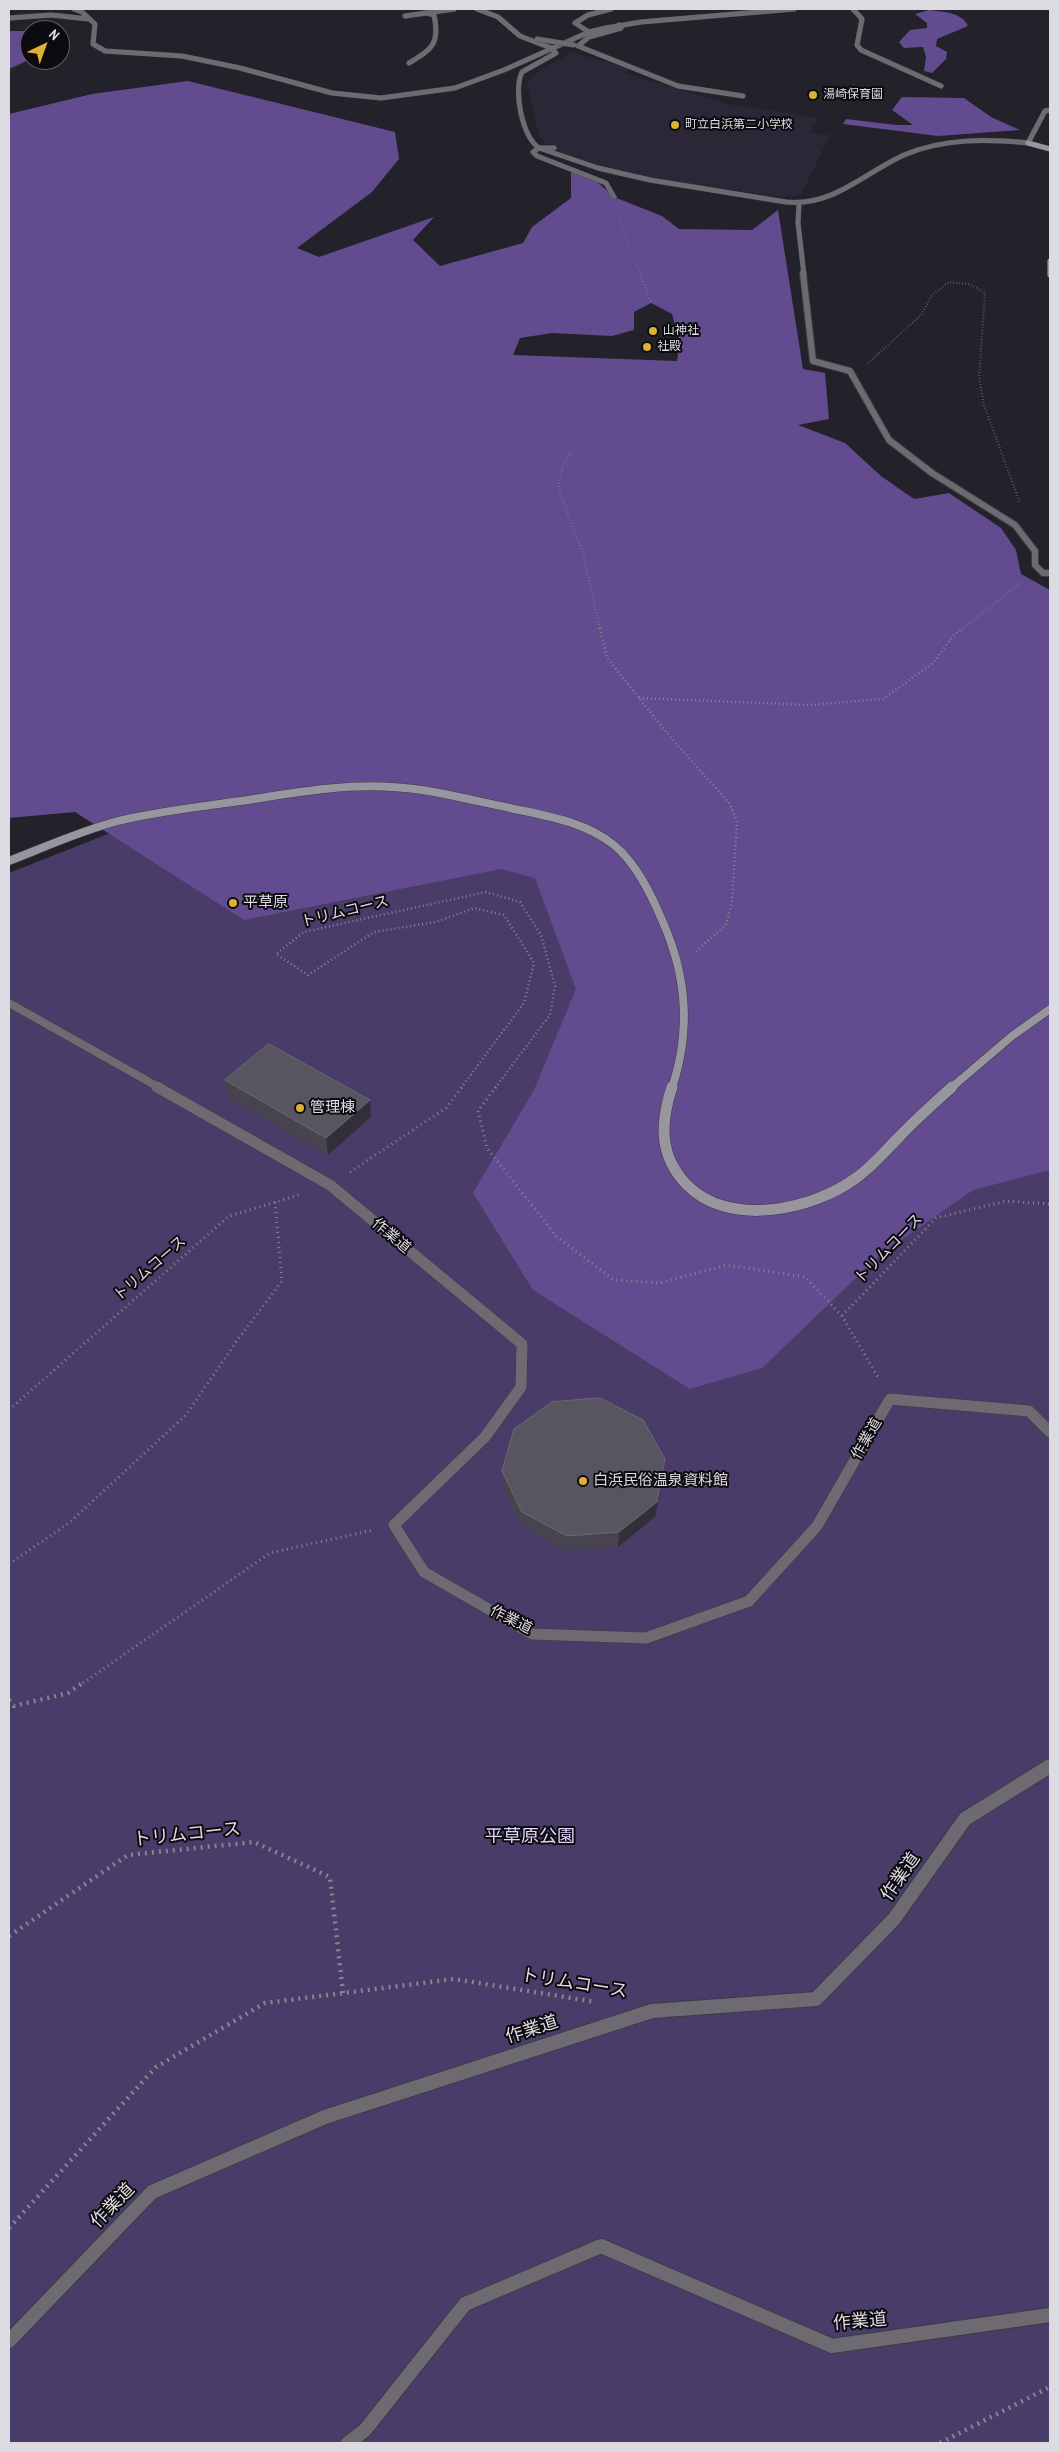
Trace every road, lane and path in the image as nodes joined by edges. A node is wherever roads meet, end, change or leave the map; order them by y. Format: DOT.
graph roads {
  1 [pos="74,9"];
  2 [pos="454,9"];
  3 [pos="477,9"];
  4 [pos="611,9"];
  5 [pos="794,9"];
  6 [pos="853,9"];
  7 [pos="427,13"];
  8 [pos="405,16"];
  9 [pos="9,18"];
  10 [pos="90,19"];
  11 [pos="619,25"];
  12 [pos="589,32"];
  13 [pos="520,36"];
  14 [pos="576,45"];
  15 [pos="551,48"];
  16 [pos="409,63"];
  17 [pos="20,65"];
  18 [pos="9,73"];
  19 [pos="940,86"];
  20 [pos="743,96"];
  21 [pos="1050,110"];
  22 [pos="1028,143"];
  23 [pos="539,148"];
  24 [pos="554,148"];
  25 [pos="1050,149"];
  26 [pos="614,197"];
  27 [pos="799,204"];
  28 [pos="619,217"];
  29 [pos="1050,261"];
  30 [pos="1050,275"];
  31 [pos="651,303"];
  32 [pos="850,371"];
  33 [pos="571,453"];
  34 [pos="1021,505"];
  35 [pos="1050,573"];
  36 [pos="1008,593"];
  37 [pos="638,698"];
  38 [pos="9,861"];
  39 [pos="679,966"];
  40 [pos="9,1003"];
  41 [pos="1050,1009"];
  42 [pos="330,1185"];
  43 [pos="275,1202"];
  44 [pos="1050,1204"];
  45 [pos="842,1316"];
  46 [pos="890,1399"];
  47 [pos="9,1410"];
  48 [pos="1050,1432"];
  49 [pos="394,1525"];
  50 [pos="9,1564"];
  51 [pos="9,1700"];
  52 [pos="1050,1766"];
  53 [pos="9,1936"];
  54 [pos="343,1993"];
  55 [pos="604,2003"];
  56 [pos="9,2228"];
  57 [pos="1050,2315"];
  58 [pos="9,2341"];
  59 [pos="1050,2387"];
  60 [pos="348,2443"];
  61 [pos="940,2443"];
  1 -- 10 [label="street"];
  2 -- 7 [label="street"];
  3 -- 13 [label="street"];
  4 -- 12 [label="street"];
  5 -- 11 [label="street"];
  6 -- 19 [label="street"];
  7 -- 8 [label="street"];
  7 -- 16 [label="street"];
  9 -- 10 [label="street"];
  10 -- 15 [label="street"];
  11 -- 12 [label="street"];
  11 -- 14 [label="street"];
  12 -- 15 [label="street"];
  13 -- 14 [label="street, bridge"];
  13 -- 15 [label="street"];
  14 -- 20 [label="street"];
  15 -- 23 [label="street"];
  17 -- 18 [label="path"];
  21 -- 22 [label="street"];
  22 -- 25 [label="street"];
  22 -- 27 [label="street"];
  23 -- 24 [label="street"];
  23 -- 26 [label="street"];
  23 -- 27 [label="street"];
  27 -- 32 [label="street"];
  28 -- 31 [label="path"];
  29 -- 30 [label="street"];
  32 -- 34 [label="path"];
  32 -- 35 [label="street"];
  33 -- 37 [label="path"];
  36 -- 37 [label="path"];
  37 -- 39 [label="path"];
  38 -- 39 [label="street"];
  39 -- 41 [label="street"];
  40 -- 42 [label="street"];
  42 -- 43 [label="path, トリムコース"];
  42 -- 45 [label="path, トリムコース"];
  42 -- 49 [label="street, 作業道"];
  43 -- 47 [label="path, トリムコース"];
  43 -- 50 [label="path"];
  44 -- 45 [label="path, トリムコース"];
  45 -- 46 [label="path, トリムコース"];
  46 -- 48 [label="street"];
  46 -- 49 [label="street, 作業道"];
  49 -- 51 [label="path"];
  52 -- 58 [label="street, 作業道"];
  53 -- 54 [label="path, トリムコース"];
  54 -- 55 [label="path, トリムコース"];
  54 -- 56 [label="path, トリムコース"];
  57 -- 60 [label="street, 作業道"];
  59 -- 61 [label="path"];
}
